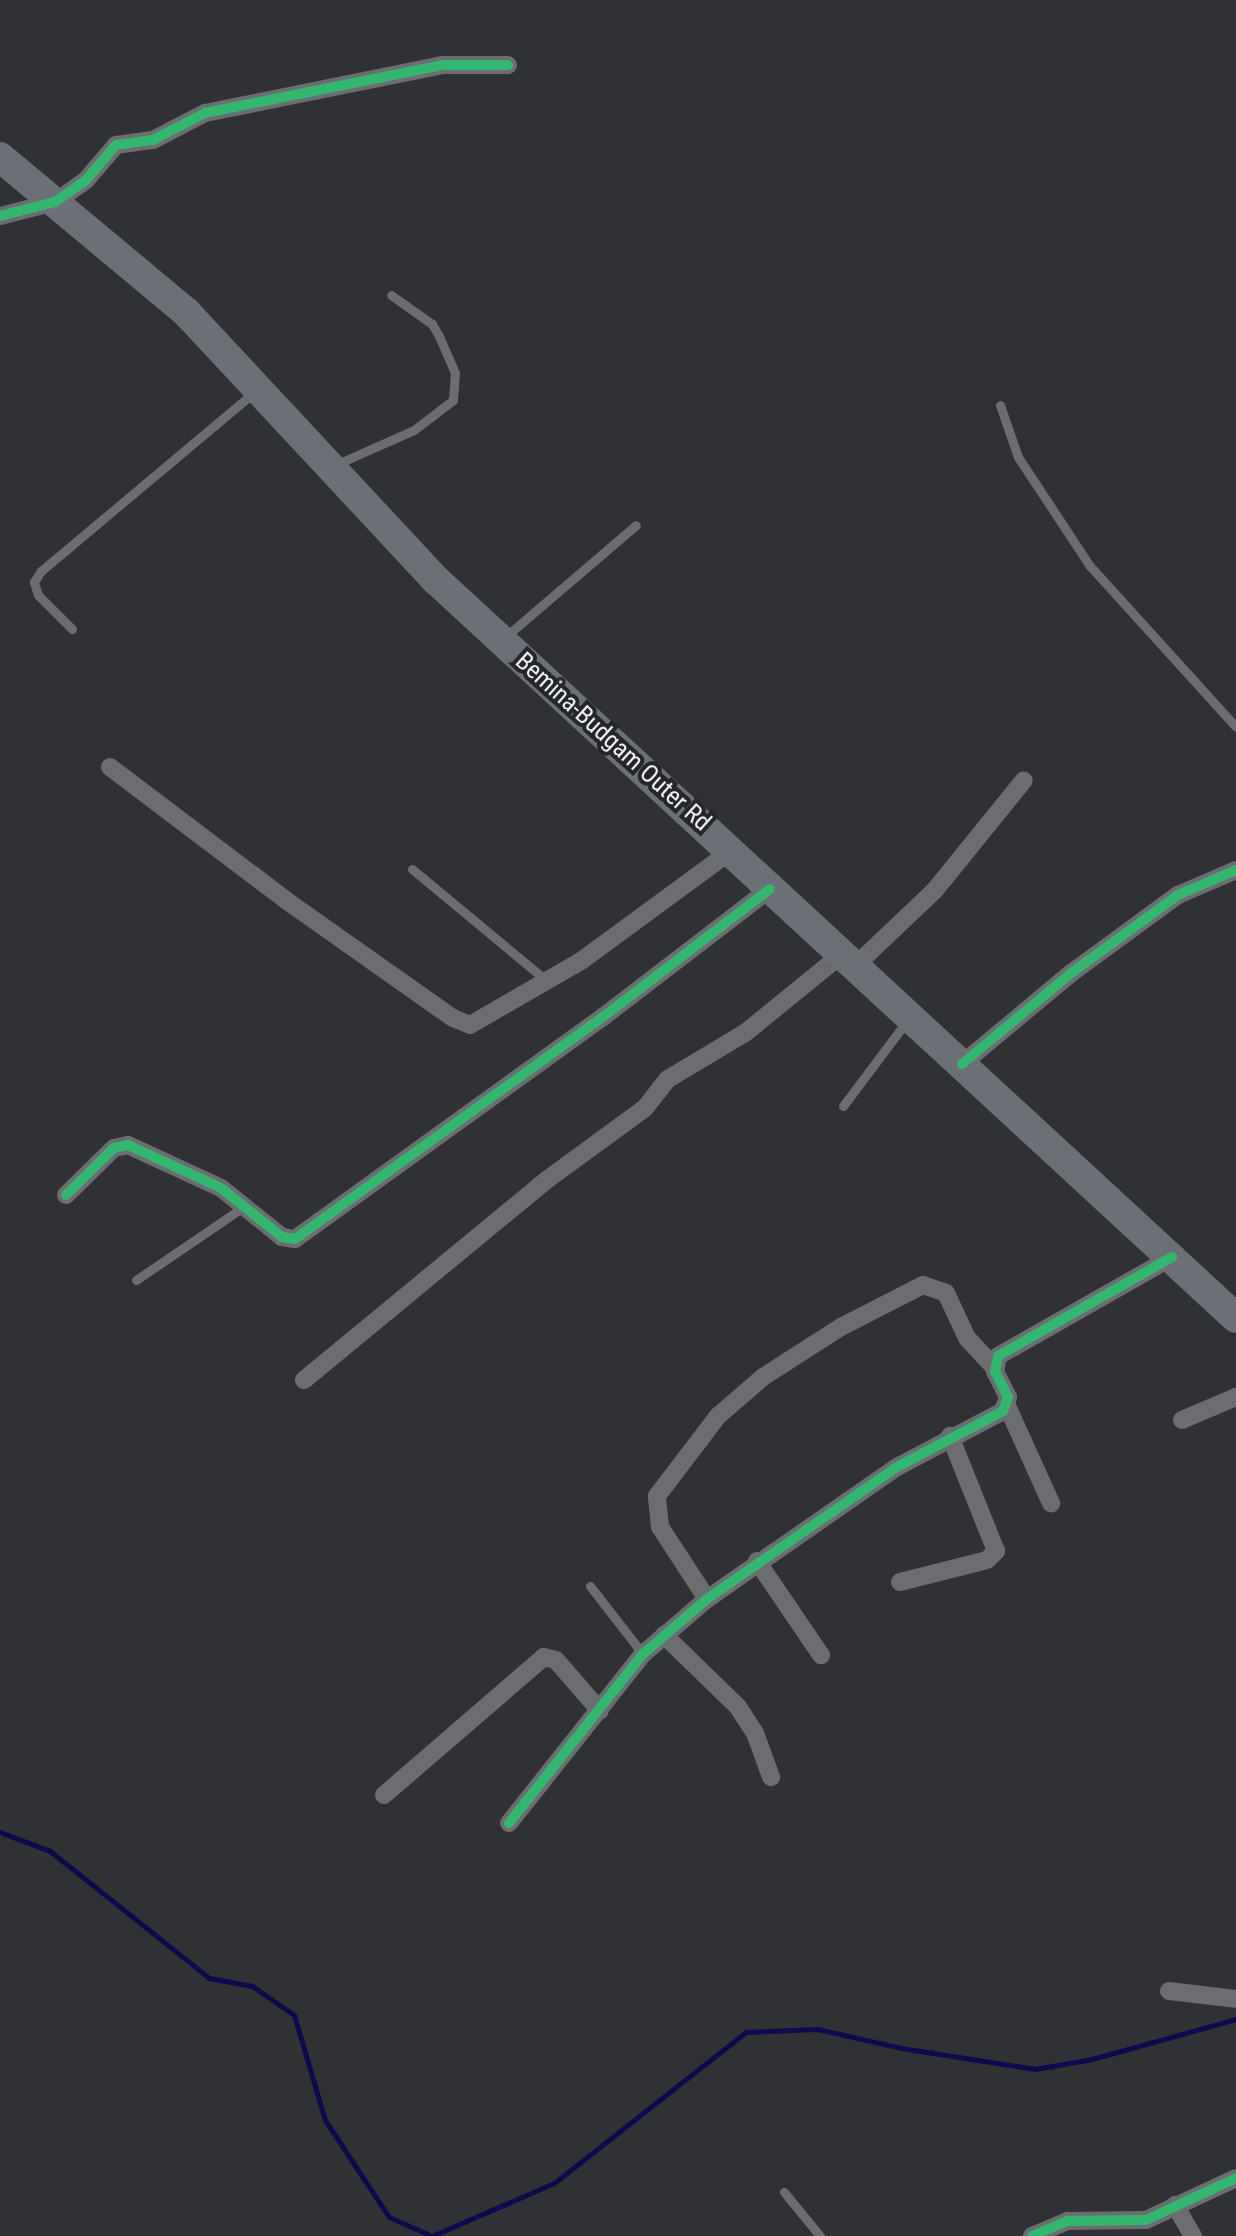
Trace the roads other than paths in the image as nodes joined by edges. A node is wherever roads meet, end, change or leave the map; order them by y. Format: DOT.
graph roads {
  1 [pos="508,66"];
  2 [pos="0,157"];
  3 [pos="55,202"];
  4 [pos="0,216"];
  5 [pos="392,295"];
  6 [pos="258,389"];
  7 [pos="1000,405"];
  8 [pos="329,468"];
  9 [pos="636,525"];
  10 [pos="72,629"];
  11 [pos="501,640"];
  12 [pos="1236,727"];
  13 [pos="110,768"];
  14 [pos="1024,780"];
  15 [pos="731,851"];
  16 [pos="412,869"];
  17 [pos="1236,870"];
  18 [pos="770,889"];
  19 [pos="848,961"];
  20 [pos="548,982"];
  21 [pos="911,1015"];
  22 [pos="962,1064"];
  23 [pos="844,1106"];
  24 [pos="66,1196"];
  25 [pos="248,1205"];
  26 [pos="1172,1256"];
  27 [pos="136,1280"];
  28 [pos="1236,1318"];
  29 [pos="994,1367"];
  30 [pos="304,1380"];
  31 [pos="1236,1397"];
  32 [pos="1007,1406"];
  33 [pos="1182,1420"];
  34 [pos="950,1436"];
  35 [pos="1051,1502"];
  36 [pos="757,1560"];
  37 [pos="900,1582"];
  38 [pos="590,1586"];
  39 [pos="707,1598"];
  40 [pos="664,1635"];
  41 [pos="643,1654"];
  42 [pos="821,1655"];
  43 [pos="600,1711"];
  44 [pos="771,1778"];
  45 [pos="384,1795"];
  46 [pos="509,1823"];
  47 [pos="1169,1991"];
  48 [pos="1236,1999"];
  49 [pos="1236,2178"];
  50 [pos="784,2192"];
  51 [pos="1175,2206"];
  52 [pos="820,2236"];
  53 [pos="1032,2236"];
  54 [pos="1193,2236"];
  1 -- 3 [label="street"];
  2 -- 3 [label="highway, Bemina-Budgam Outer Rd"];
  3 -- 4 [label="street"];
  3 -- 6 [label="highway, Bemina-Budgam Outer Rd"];
  5 -- 8 [label="lane"];
  6 -- 8 [label="highway, Bemina-Budgam Outer Rd"];
  6 -- 10 [label="lane"];
  7 -- 12 [label="lane"];
  8 -- 11 [label="highway, Bemina-Budgam Outer Rd"];
  9 -- 11 [label="lane"];
  11 -- 15 [label="highway, Bemina-Budgam Outer Rd"];
  13 -- 20 [label="street"];
  14 -- 19 [label="street"];
  15 -- 18 [label="highway, Bemina-Budgam Outer Rd"];
  15 -- 20 [label="street"];
  16 -- 20 [label="lane"];
  17 -- 22 [label="street"];
  18 -- 19 [label="highway, Bemina-Budgam Outer Rd"];
  18 -- 25 [label="street"];
  19 -- 21 [label="highway, Bemina-Budgam Outer Rd"];
  19 -- 30 [label="street"];
  21 -- 22 [label="highway, Bemina-Budgam Outer Rd"];
  21 -- 23 [label="lane"];
  22 -- 26 [label="highway, Bemina-Budgam Outer Rd"];
  24 -- 25 [label="street"];
  25 -- 27 [label="lane"];
  26 -- 28 [label="highway, Bemina-Budgam Outer Rd"];
  26 -- 29 [label="street"];
  29 -- 32 [label="street"];
  29 -- 39 [label="street"];
  31 -- 33 [label="street"];
  32 -- 34 [label="street"];
  32 -- 35 [label="street"];
  34 -- 36 [label="street"];
  34 -- 37 [label="street"];
  36 -- 39 [label="street"];
  36 -- 42 [label="street"];
  38 -- 41 [label="lane"];
  39 -- 40 [label="street"];
  40 -- 41 [label="street"];
  40 -- 44 [label="street"];
  41 -- 43 [label="street"];
  43 -- 45 [label="street"];
  43 -- 46 [label="street"];
  47 -- 48 [label="street"];
  49 -- 51 [label="street"];
  50 -- 52 [label="lane"];
  51 -- 53 [label="street"];
  51 -- 54 [label="street"];
}
